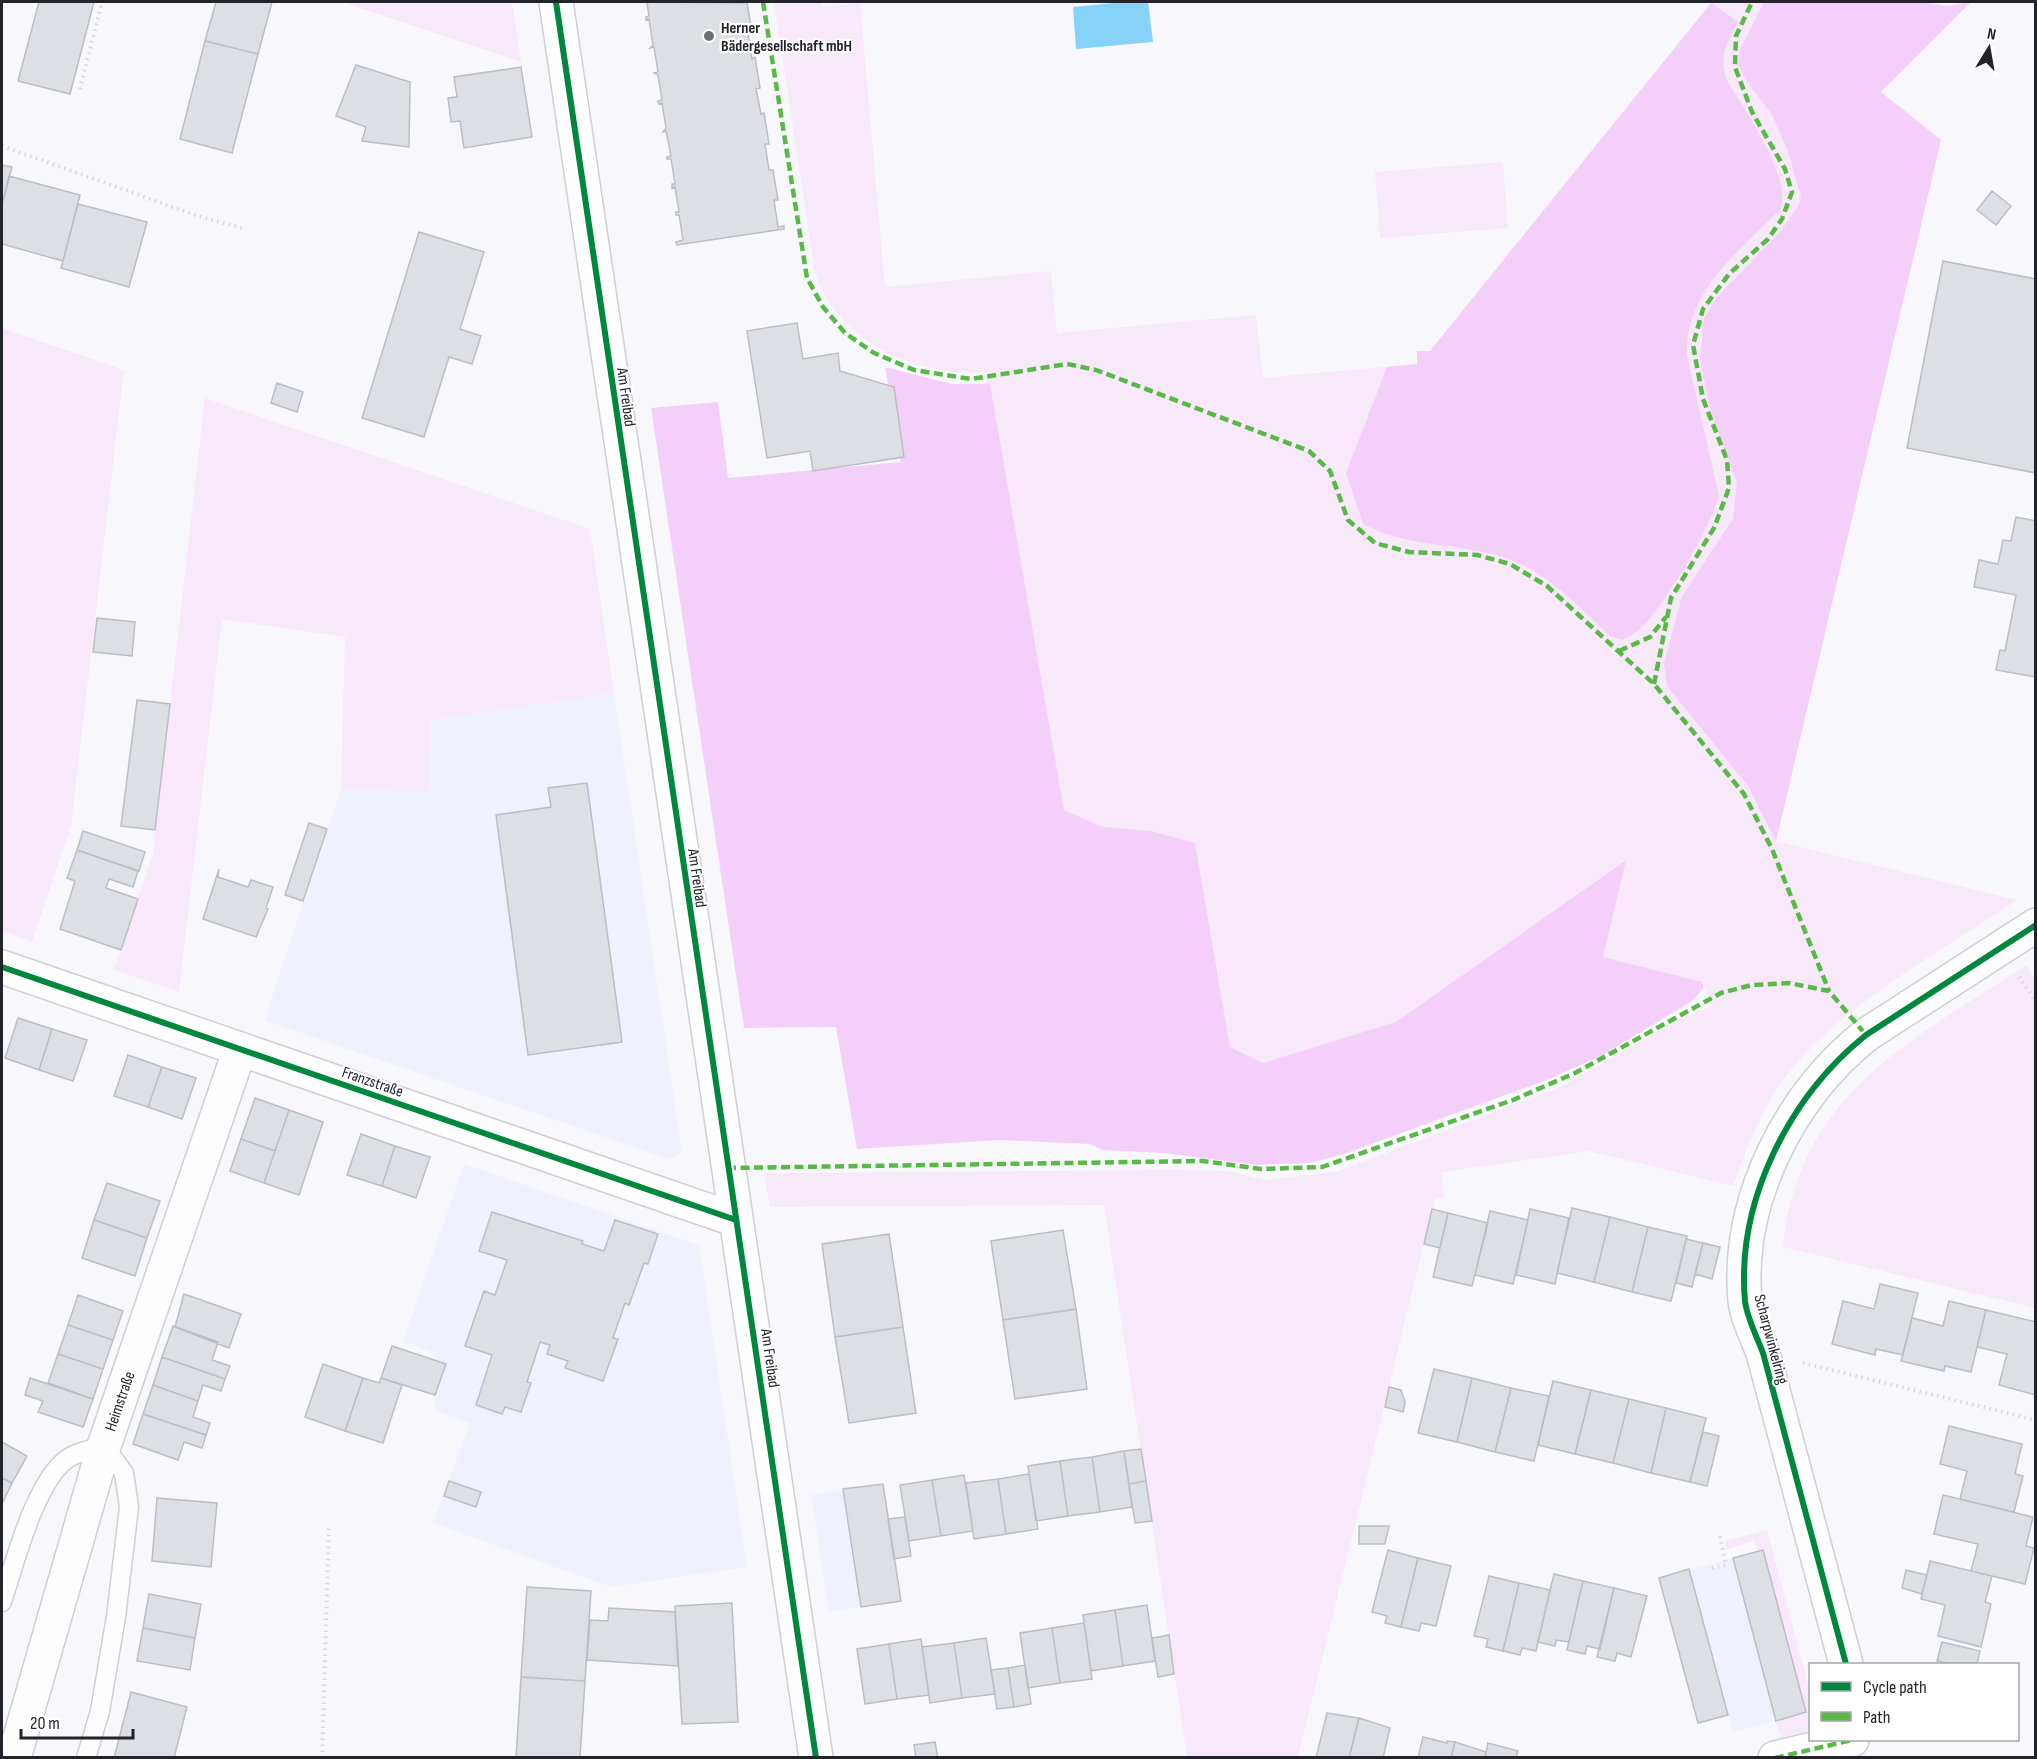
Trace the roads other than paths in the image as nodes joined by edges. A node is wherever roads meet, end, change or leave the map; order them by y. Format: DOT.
graph roads {
  1 [pos="556,2"];
  2 [pos="2036,925"];
  3 [pos="2,968"];
  4 [pos="240,1049"];
  5 [pos="736,1220"];
  6 [pos="104,1446"];
  7 [pos="2,1602"];
  8 [pos="1844,1663"];
  9 [pos="1848,1741"];
  10 [pos="1866,1741"];
  11 [pos="14,1758"];
  12 [pos="86,1758"];
  13 [pos="816,1758"];
  14 [pos="1775,1758"];
  15 [pos="1871,1758"];
  1 -- 5 [label="street, Am Freibad"];
  2 -- 8 [label="street, Scharpwinkelring"];
  3 -- 4 [label="street, Franzstraße"];
  4 -- 5 [label="street, Franzstraße"];
  4 -- 6 [label="street, Heimstraße"];
  5 -- 13 [label="street, Am Freibad"];
  6 -- 7 [label="lane"];
  6 -- 11 [label="street, Heimstraße"];
  6 -- 12 [label="lane"];
  9 -- 14 [label="street"];
  10 -- 15 [label="street"];
}
